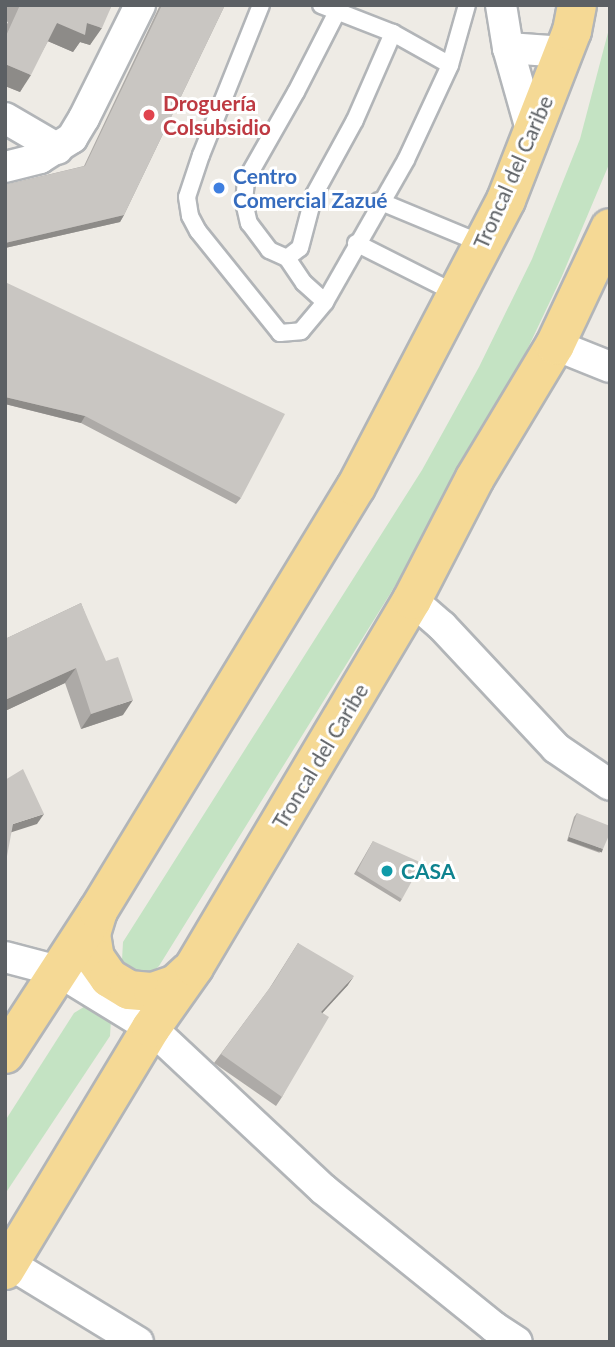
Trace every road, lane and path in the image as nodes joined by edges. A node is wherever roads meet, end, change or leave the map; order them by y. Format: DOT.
graph roads {
  1 [pos="140,5"];
  2 [pos="261,5"];
  3 [pos="321,5"];
  4 [pos="467,5"];
  5 [pos="501,5"];
  6 [pos="577,5"];
  7 [pos="337,12"];
  8 [pos="393,33"];
  9 [pos="508,48"];
  10 [pos="564,52"];
  11 [pos="450,65"];
  12 [pos="5,118"];
  13 [pos="532,133"];
  14 [pos="58,149"];
  15 [pos="5,167"];
  16 [pos="379,201"];
  17 [pos="610,228"];
  18 [pos="356,243"];
  19 [pos="483,244"];
  20 [pos="287,258"];
  21 [pos="457,294"];
  22 [pos="325,302"];
  23 [pos="555,345"];
  24 [pos="610,367"];
  25 [pos="412,600"];
  26 [pos="610,785"];
  27 [pos="98,911"];
  28 [pos="5,957"];
  29 [pos="194,967"];
  30 [pos="58,971"];
  31 [pos="150,1028"];
  32 [pos="5,1054"];
  33 [pos="8,1267"];
  34 [pos="138,1342"];
  35 [pos="517,1342"];
  1 -- 14 [label="street"];
  2 -- 22 [label="lane"];
  3 -- 7 [label="lane"];
  4 -- 11 [label="lane"];
  5 -- 9 [label="street"];
  6 -- 10 [label="highway, Troncal del Caribe"];
  7 -- 8 [label="lane"];
  7 -- 20 [label="lane"];
  8 -- 11 [label="lane"];
  8 -- 20 [label="lane"];
  9 -- 10 [label="street"];
  9 -- 13 [label="street"];
  10 -- 13 [label="highway, Troncal del Caribe"];
  11 -- 16 [label="lane"];
  12 -- 14 [label="street"];
  13 -- 19 [label="highway, Troncal del Caribe"];
  14 -- 15 [label="street"];
  16 -- 18 [label="lane"];
  16 -- 19 [label="lane"];
  17 -- 23 [label="highway, Troncal del Caribe"];
  18 -- 21 [label="lane"];
  18 -- 22 [label="lane"];
  19 -- 21 [label="highway, Troncal del Caribe"];
  20 -- 22 [label="lane"];
  21 -- 27 [label="highway, Troncal del Caribe"];
  23 -- 24 [label="street"];
  23 -- 25 [label="highway, Troncal del Caribe"];
  25 -- 26 [label="street"];
  25 -- 29 [label="highway, Troncal del Caribe"];
  27 -- 29 [label="highway"];
  27 -- 30 [label="highway, Troncal del Caribe"];
  28 -- 30 [label="street"];
  29 -- 31 [label="highway, Troncal del Caribe"];
  30 -- 31 [label="street"];
  30 -- 32 [label="highway, Troncal del Caribe"];
  31 -- 33 [label="highway, Troncal del Caribe"];
  31 -- 35 [label="street"];
  33 -- 34 [label="street"];
}
